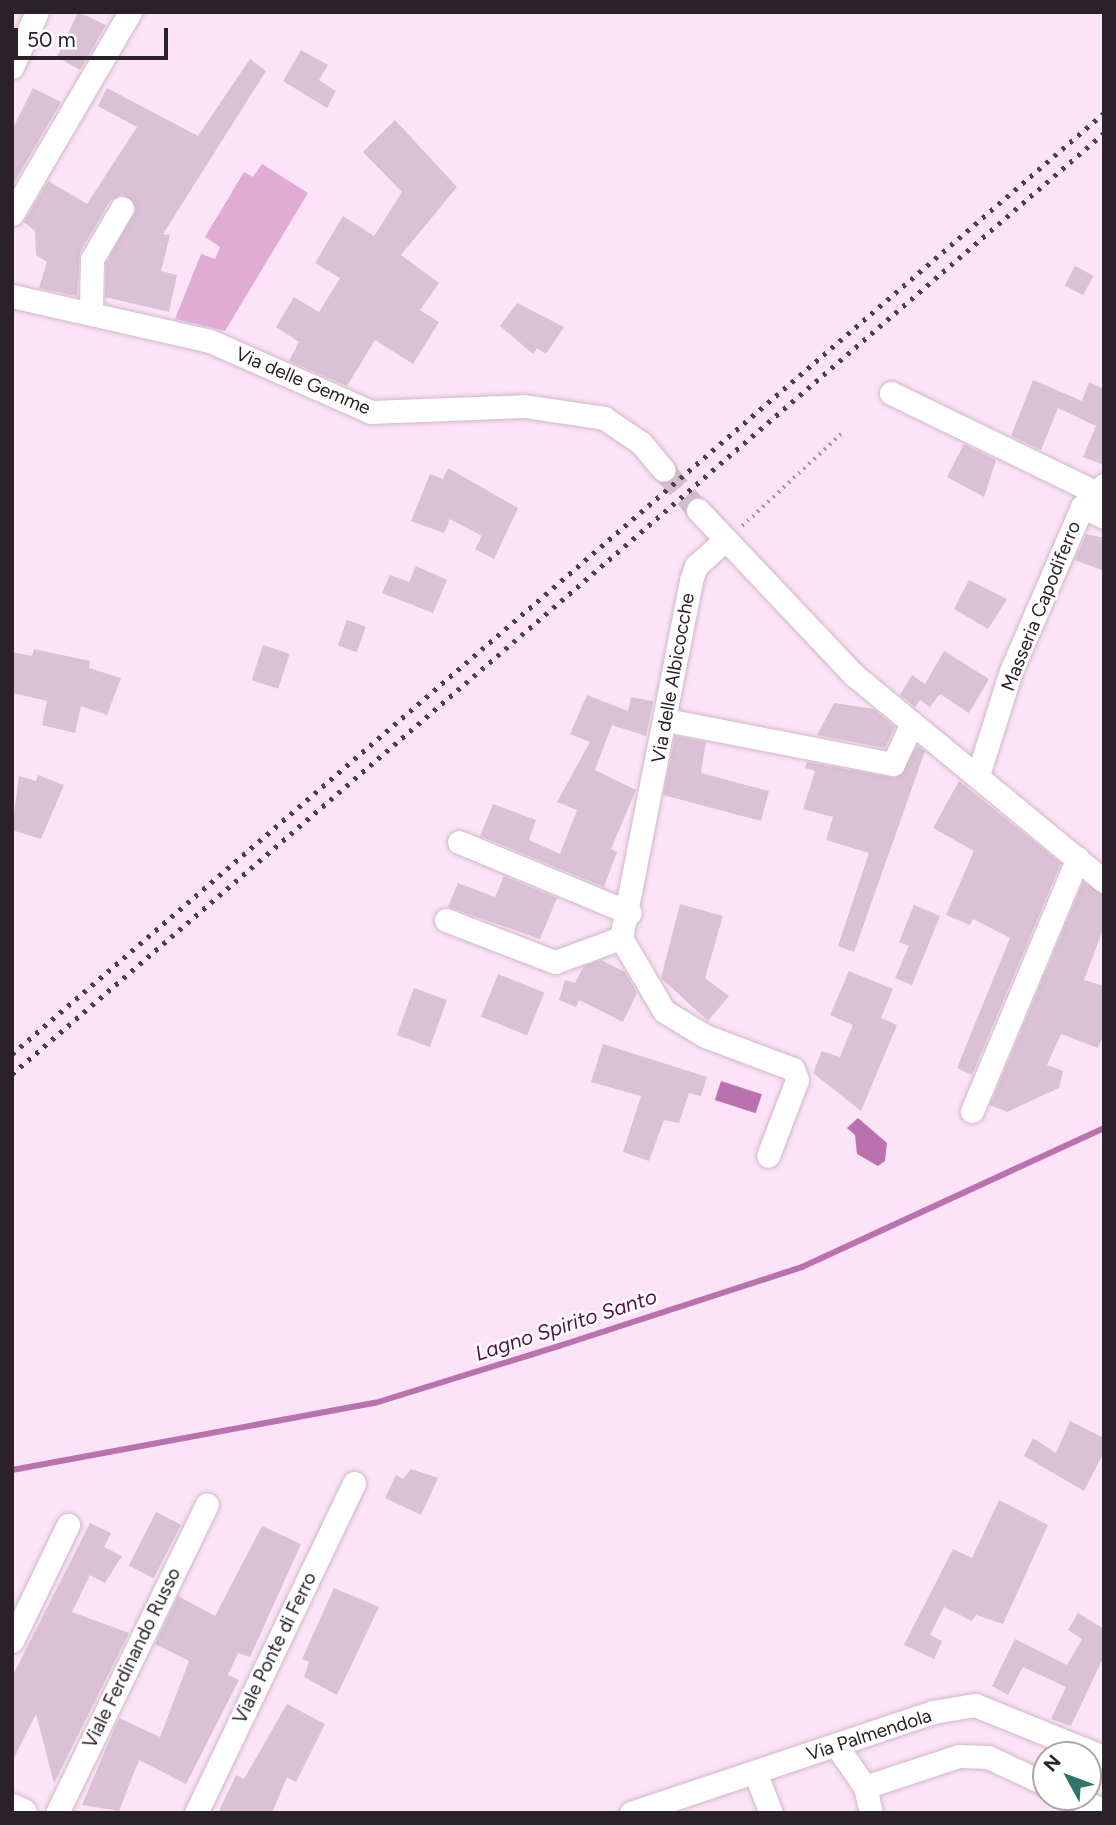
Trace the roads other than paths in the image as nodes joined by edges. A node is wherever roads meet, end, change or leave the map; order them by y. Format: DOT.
graph roads {
  1 [pos="37,12"];
  2 [pos="130,12"];
  3 [pos="12,67"];
  4 [pos="122,208"];
  5 [pos="12,214"];
  6 [pos="12,296"];
  7 [pos="91,310"];
  8 [pos="891,393"];
  9 [pos="664,470"];
  10 [pos="1093,495"];
  11 [pos="698,510"];
  12 [pos="1104,517"];
  13 [pos="725,540"];
  14 [pos="666,720"];
  15 [pos="911,724"];
  16 [pos="978,775"];
  17 [pos="459,842"];
  18 [pos="1078,858"];
  19 [pos="1104,881"];
  20 [pos="630,913"];
  21 [pos="446,920"];
  22 [pos="621,938"];
  23 [pos="972,1111"];
  24 [pos="768,1156"];
  25 [pos="354,1483"];
  26 [pos="207,1504"];
  27 [pos="68,1525"];
  28 [pos="12,1641"];
  29 [pos="836,1745"];
  30 [pos="1104,1757"];
  31 [pos="755,1772"];
  32 [pos="1032,1777"];
  33 [pos="865,1787"];
  34 [pos="12,1808"];
  35 [pos="651,1810"];
  36 [pos="23,1813"];
  37 [pos="57,1813"];
  38 [pos="196,1813"];
  39 [pos="771,1813"];
  40 [pos="871,1813"];
  1 -- 3 [label="street"];
  2 -- 5 [label="street"];
  4 -- 7 [label="street"];
  6 -- 7 [label="street, Via delle Gemme"];
  7 -- 9 [label="street, Via delle Gemme"];
  8 -- 10 [label="street"];
  10 -- 12 [label="street"];
  10 -- 16 [label="street, Masseria Capodiferro"];
  11 -- 13 [label="street"];
  13 -- 14 [label="street, Via delle Albicocche"];
  13 -- 15 [label="street"];
  14 -- 15 [label="street"];
  14 -- 20 [label="street, Via delle Albicocche"];
  15 -- 16 [label="street"];
  16 -- 18 [label="street"];
  17 -- 20 [label="street"];
  18 -- 19 [label="street"];
  18 -- 23 [label="street"];
  20 -- 22 [label="street, Via delle Albicocche"];
  21 -- 22 [label="street"];
  22 -- 24 [label="street"];
  25 -- 38 [label="street, Viale Ponte di Ferro"];
  26 -- 37 [label="street, Viale Ferdinando Russo"];
  27 -- 28 [label="street"];
  29 -- 30 [label="street, Via Palmendola"];
  29 -- 31 [label="street, Via Palmendola"];
  29 -- 33 [label="street"];
  31 -- 35 [label="street, Via Palmendola"];
  31 -- 39 [label="street"];
  32 -- 33 [label="street"];
  33 -- 40 [label="street"];
  34 -- 36 [label="main road"];
}
